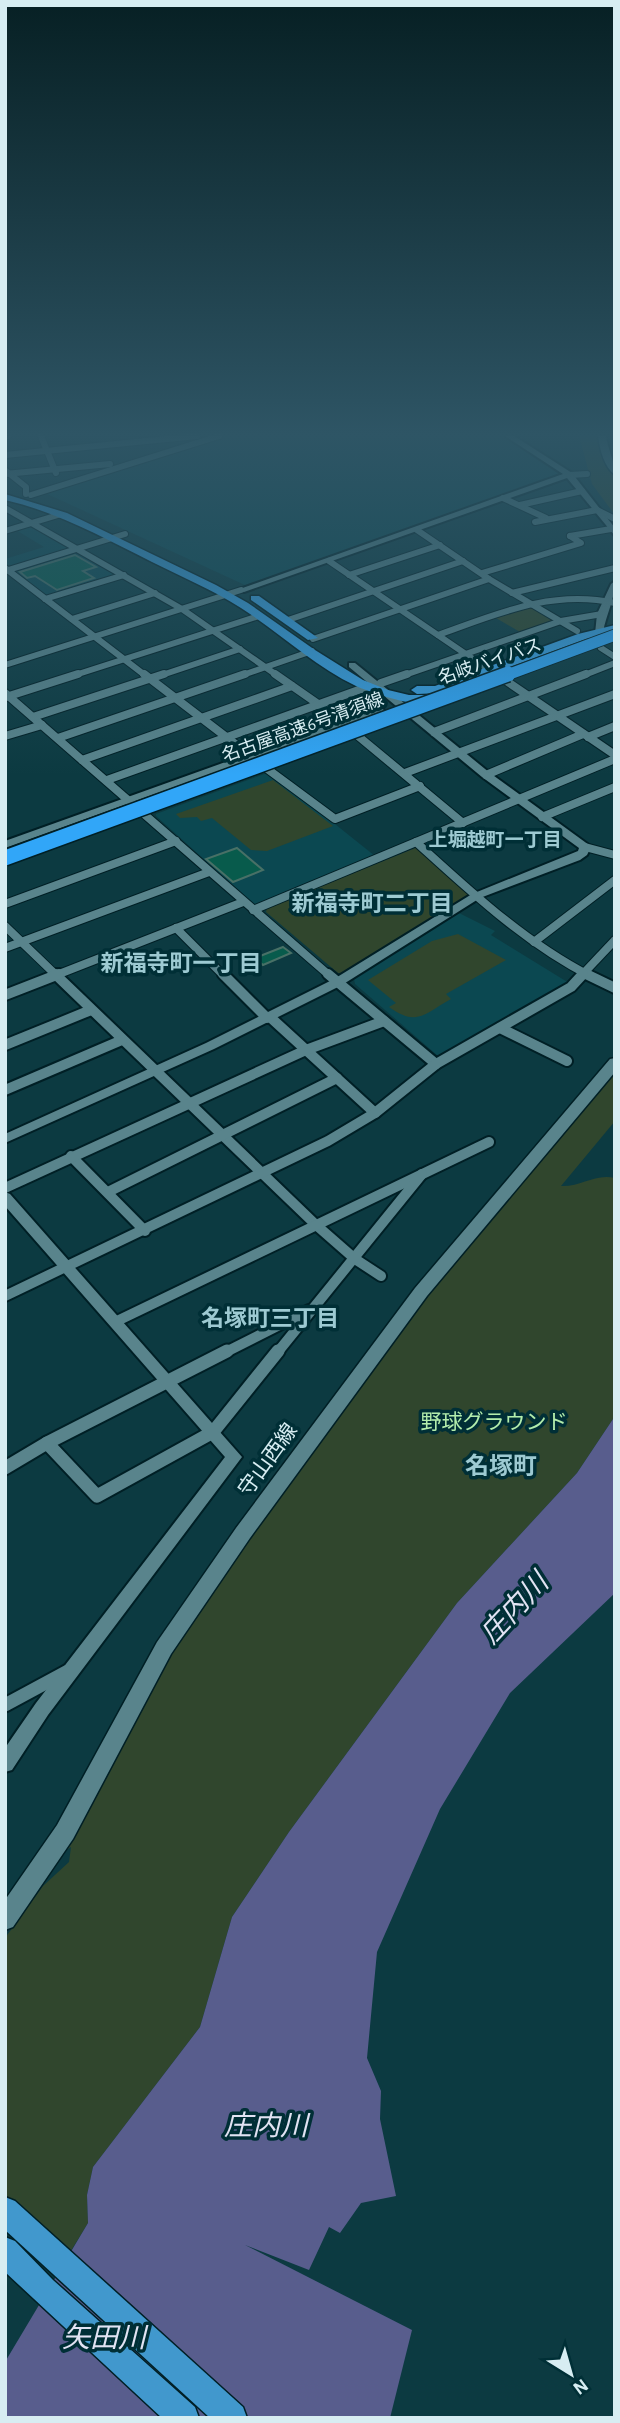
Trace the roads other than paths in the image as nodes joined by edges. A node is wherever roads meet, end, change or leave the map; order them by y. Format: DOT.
graph roads {
  1 [pos="82,549"];
  2 [pos="134,549"];
  3 [pos="156,549"];
  4 [pos="363,549"];
  5 [pos="428,549"];
  6 [pos="446,549"];
  7 [pos="561,549"];
  8 [pos="79,550"];
  9 [pos="329,561"];
  10 [pos="463,561"];
  11 [pos="615,568"];
  12 [pos="6,570"];
  13 [pos="482,573"];
  14 [pos="124,575"];
  15 [pos="349,575"];
  16 [pos="489,579"];
  17 [pos="615,584"];
  18 [pos="241,590"];
  19 [pos="373,591"];
  20 [pos="155,593"];
  21 [pos="512,593"];
  22 [pos="227,595"];
  23 [pos="46,599"];
  24 [pos="611,602"];
  25 [pos="531,604"];
  26 [pos="182,609"];
  27 [pos="400,609"];
  28 [pos="602,614"];
  29 [pos="260,616"];
  30 [pos="72,619"];
  31 [pos="288,620"];
  32 [pos="561,621"];
  33 [pos="615,627"];
  34 [pos="214,631"];
  35 [pos="577,631"];
  36 [pos="598,632"];
  37 [pos="438,635"];
  38 [pos="615,636"];
  39 [pos="93,637"];
  40 [pos="312,645"];
  41 [pos="601,648"];
  42 [pos="240,649"];
  43 [pos="463,654"];
  44 [pos="124,660"];
  45 [pos="615,660"];
  46 [pos="5,664"];
  47 [pos="352,665"];
  48 [pos="265,667"];
  49 [pos="488,671"];
  50 [pos="149,679"];
  51 [pos="500,679"];
  52 [pos="292,686"];
  53 [pos="436,690"];
  54 [pos="615,694"];
  55 [pos="7,695"];
  56 [pos="453,695"];
  57 [pos="528,696"];
  58 [pos="173,698"];
  59 [pos="393,702"];
  60 [pos="319,706"];
  61 [pos="557,716"];
  62 [pos="33,717"];
  63 [pos="199,718"];
  64 [pos="41,725"];
  65 [pos="615,726"];
  66 [pos="348,727"];
  67 [pos="433,732"];
  68 [pos="586,735"];
  69 [pos="5,736"];
  70 [pos="58,738"];
  71 [pos="226,739"];
  72 [pos="461,754"];
  73 [pos="251,756"];
  74 [pos="615,757"];
  75 [pos="82,760"];
  76 [pos="261,765"];
  77 [pos="405,773"];
  78 [pos="486,775"];
  79 [pos="107,780"];
  80 [pos="420,786"];
  81 [pos="615,787"];
  82 [pos="518,800"];
  83 [pos="137,803"];
  84 [pos="542,817"];
  85 [pos="100,819"];
  86 [pos="463,823"];
  87 [pos="176,841"];
  88 [pos="416,842"];
  89 [pos="585,847"];
  90 [pos="5,848"];
  91 [pos="615,855"];
  92 [pos="5,859"];
  93 [pos="209,872"];
  94 [pos="615,880"];
  95 [pos="476,896"];
  96 [pos="243,902"];
  97 [pos="5,904"];
  98 [pos="253,910"];
  99 [pos="5,926"];
  100 [pos="176,928"];
  101 [pos="615,940"];
  102 [pos="22,942"];
  103 [pos="534,942"];
  104 [pos="5,948"];
  105 [pos="585,973"];
  106 [pos="56,975"];
  107 [pos="338,982"];
  108 [pos="615,988"];
  109 [pos="5,995"];
  110 [pos="91,1010"];
  111 [pos="268,1018"];
  112 [pos="384,1021"];
  113 [pos="500,1028"];
  114 [pos="122,1041"];
  115 [pos="5,1045"];
  116 [pos="306,1050"];
  117 [pos="567,1061"];
  118 [pos="615,1062"];
  119 [pos="436,1064"];
  120 [pos="157,1070"];
  121 [pos="337,1078"];
  122 [pos="5,1090"];
  123 [pos="189,1103"];
  124 [pos="375,1113"];
  125 [pos="221,1134"];
  126 [pos="5,1139"];
  127 [pos="489,1142"];
  128 [pos="71,1156"];
  129 [pos="262,1173"];
  130 [pos="422,1174"];
  131 [pos="5,1188"];
  132 [pos="108,1192"];
  133 [pos="5,1197"];
  134 [pos="314,1224"];
  135 [pos="145,1231"];
  136 [pos="355,1259"];
  137 [pos="67,1268"];
  138 [pos="381,1276"];
  139 [pos="5,1296"];
  140 [pos="311,1309"];
  141 [pos="115,1322"];
  142 [pos="167,1380"];
  143 [pos="213,1432"];
  144 [pos="47,1443"];
  145 [pos="5,1468"];
  146 [pos="75,1667"];
  147 [pos="5,1704"];
  148 [pos="5,1765"];
  149 [pos="14,1899"];
  150 [pos="5,1919"];
  151 [pos="5,2211"];
  152 [pos="5,2251"];
  153 [pos="184,2418"];
  154 [pos="232,2418"];
  1 -- 8 [label="street"];
  2 -- 22 [label="highway, 名岐バイパス"];
  3 -- 18 [label="highway, 名岐バイパス"];
  4 -- 9 [label="street"];
  5 -- 15 [label="street"];
  6 -- 10 [label="street"];
  7 -- 13 [label="street"];
  8 -- 12 [label="street"];
  8 -- 14 [label="street"];
  9 -- 15 [label="street"];
  9 -- 18 [label="street"];
  10 -- 13 [label="street"];
  10 -- 19 [label="street"];
  11 -- 21 [label="street"];
  12 -- 23 [label="street"];
  13 -- 16 [label="street"];
  14 -- 20 [label="street"];
  14 -- 23 [label="street"];
  15 -- 19 [label="street"];
  16 -- 21 [label="street"];
  16 -- 27 [label="street"];
  17 -- 24 [label="street"];
  18 -- 22 [label="street"];
  18 -- 31 [label="highway, 名岐バイパス"];
  19 -- 27 [label="street"];
  19 -- 31 [label="street"];
  20 -- 26 [label="street"];
  20 -- 30 [label="street"];
  21 -- 25 [label="street"];
  22 -- 26 [label="street"];
  22 -- 29 [label="highway, 名岐バイパス"];
  23 -- 30 [label="street"];
  24 -- 25 [label="street"];
  24 -- 28 [label="street"];
  25 -- 32 [label="street"];
  25 -- 37 [label="street"];
  26 -- 34 [label="street"];
  26 -- 39 [label="street"];
  27 -- 37 [label="street"];
  27 -- 40 [label="street"];
  28 -- 32 [label="street"];
  28 -- 36 [label="street"];
  29 -- 34 [label="street"];
  29 -- 40 [label="highway, 名岐バイパス"];
  30 -- 39 [label="street"];
  31 -- 40 [label="highway, 名岐バイパス"];
  32 -- 35 [label="street"];
  32 -- 43 [label="street"];
  33 -- 36 [label="highway, 名岐バイパス"];
  33 -- 83 [label="highway, 名古屋高速6号清須線"];
  34 -- 42 [label="street"];
  34 -- 44 [label="street"];
  36 -- 49 [label="highway, 名岐バイパス"];
  37 -- 43 [label="street"];
  38 -- 51 [label="highway, 名岐バイパス"];
  38 -- 56 [label="highway, 名古屋高速6号清須線, bridge"];
  39 -- 44 [label="street"];
  39 -- 46 [label="street"];
  40 -- 47 [label="highway, 名岐バイパス"];
  40 -- 48 [label="street"];
  40 -- 59 [label="highway, 名岐バイパス"];
  41 -- 45 [label="street"];
  42 -- 48 [label="street"];
  42 -- 50 [label="street"];
  43 -- 49 [label="street"];
  43 -- 59 [label="street"];
  44 -- 50 [label="street"];
  44 -- 55 [label="street"];
  45 -- 57 [label="street"];
  47 -- 59 [label="highway, 名岐バイパス"];
  47 -- 59 [label="street"];
  48 -- 52 [label="street"];
  48 -- 58 [label="street"];
  49 -- 51 [label="street"];
  49 -- 53 [label="highway, 名岐バイパス"];
  50 -- 58 [label="street"];
  50 -- 62 [label="street"];
  51 -- 56 [label="highway, 名岐バイパス"];
  51 -- 57 [label="street"];
  52 -- 60 [label="street"];
  52 -- 63 [label="street"];
  53 -- 59 [label="highway"];
  53 -- 59 [label="highway, 名岐バイパス"];
  54 -- 61 [label="street"];
  55 -- 62 [label="street"];
  56 -- 59 [label="highway, 名岐バイパス"];
  56 -- 85 [label="highway, bridge"];
  56 -- 92 [label="highway, 名古屋高速6号清須線, bridge"];
  57 -- 61 [label="street"];
  57 -- 67 [label="street"];
  58 -- 63 [label="street"];
  58 -- 70 [label="street"];
  59 -- 60 [label="street"];
  59 -- 66 [label="street"];
  59 -- 67 [label="street"];
  60 -- 66 [label="street"];
  60 -- 71 [label="street"];
  61 -- 68 [label="street"];
  61 -- 72 [label="street"];
  62 -- 64 [label="street"];
  63 -- 71 [label="street"];
  63 -- 75 [label="street"];
  64 -- 69 [label="street"];
  64 -- 70 [label="street"];
  65 -- 68 [label="street"];
  66 -- 73 [label="street"];
  66 -- 76 [label="street"];
  66 -- 77 [label="street"];
  67 -- 72 [label="street"];
  68 -- 74 [label="street"];
  68 -- 78 [label="street"];
  70 -- 75 [label="street"];
  71 -- 73 [label="street"];
  71 -- 79 [label="street"];
  72 -- 77 [label="street"];
  72 -- 78 [label="street"];
  73 -- 83 [label="street"];
  74 -- 82 [label="street"];
  75 -- 79 [label="street"];
  76 -- 80 [label="street"];
  76 -- 83 [label="street"];
  77 -- 80 [label="street"];
  78 -- 82 [label="street"];
  79 -- 83 [label="street"];
  80 -- 86 [label="street"];
  81 -- 84 [label="street"];
  82 -- 84 [label="street"];
  82 -- 86 [label="street"];
  83 -- 87 [label="street"];
  83 -- 90 [label="highway, 名古屋高速6号清須線"];
  83 -- 92 [label="street"];
  84 -- 89 [label="street"];
  86 -- 88 [label="street"];
  87 -- 93 [label="street"];
  87 -- 97 [label="street"];
  88 -- 95 [label="street"];
  88 -- 98 [label="street"];
  89 -- 91 [label="street"];
  89 -- 95 [label="street"];
  93 -- 96 [label="street"];
  93 -- 102 [label="street"];
  94 -- 103 [label="street"];
  95 -- 103 [label="street"];
  95 -- 107 [label="street"];
  96 -- 98 [label="street"];
  96 -- 100 [label="street"];
  98 -- 107 [label="street"];
  99 -- 102 [label="street"];
  100 -- 106 [label="street"];
  100 -- 111 [label="street"];
  101 -- 105 [label="street"];
  102 -- 104 [label="street"];
  102 -- 106 [label="street"];
  103 -- 105 [label="street"];
  105 -- 108 [label="street"];
  105 -- 113 [label="street"];
  106 -- 109 [label="street"];
  106 -- 110 [label="street"];
  107 -- 111 [label="street"];
  107 -- 112 [label="street"];
  110 -- 114 [label="street"];
  110 -- 115 [label="street"];
  111 -- 116 [label="street"];
  111 -- 120 [label="street"];
  112 -- 116 [label="street"];
  112 -- 119 [label="street"];
  113 -- 117 [label="street"];
  113 -- 119 [label="street"];
  114 -- 120 [label="street"];
  114 -- 122 [label="street"];
  116 -- 121 [label="street"];
  116 -- 123 [label="street"];
  118 -- 149 [label="main road, 守山西線"];
  119 -- 124 [label="street"];
  120 -- 123 [label="street"];
  120 -- 126 [label="street"];
  121 -- 124 [label="street"];
  121 -- 125 [label="street"];
  123 -- 125 [label="street"];
  123 -- 128 [label="street"];
  124 -- 129 [label="street"];
  125 -- 129 [label="street"];
  125 -- 132 [label="street"];
  127 -- 130 [label="street"];
  128 -- 131 [label="street"];
  128 -- 132 [label="street"];
  129 -- 134 [label="street"];
  129 -- 135 [label="street"];
  130 -- 134 [label="street"];
  130 -- 136 [label="street"];
  132 -- 135 [label="street"];
  133 -- 137 [label="street"];
  134 -- 136 [label="street"];
  134 -- 141 [label="street"];
  135 -- 137 [label="street"];
  136 -- 138 [label="street"];
  136 -- 140 [label="street"];
  137 -- 139 [label="street"];
  137 -- 141 [label="street"];
  140 -- 142 [label="street"];
  140 -- 143 [label="street"];
  141 -- 142 [label="street"];
  142 -- 143 [label="street"];
  142 -- 144 [label="street"];
  143 -- 144 [label="street"];
  143 -- 146 [label="street"];
  144 -- 145 [label="street"];
  146 -- 147 [label="street"];
  146 -- 148 [label="street"];
  149 -- 150 [label="main road, 守山西線"];
  151 -- 154 [label="main road"];
  152 -- 153 [label="main road"];
}
